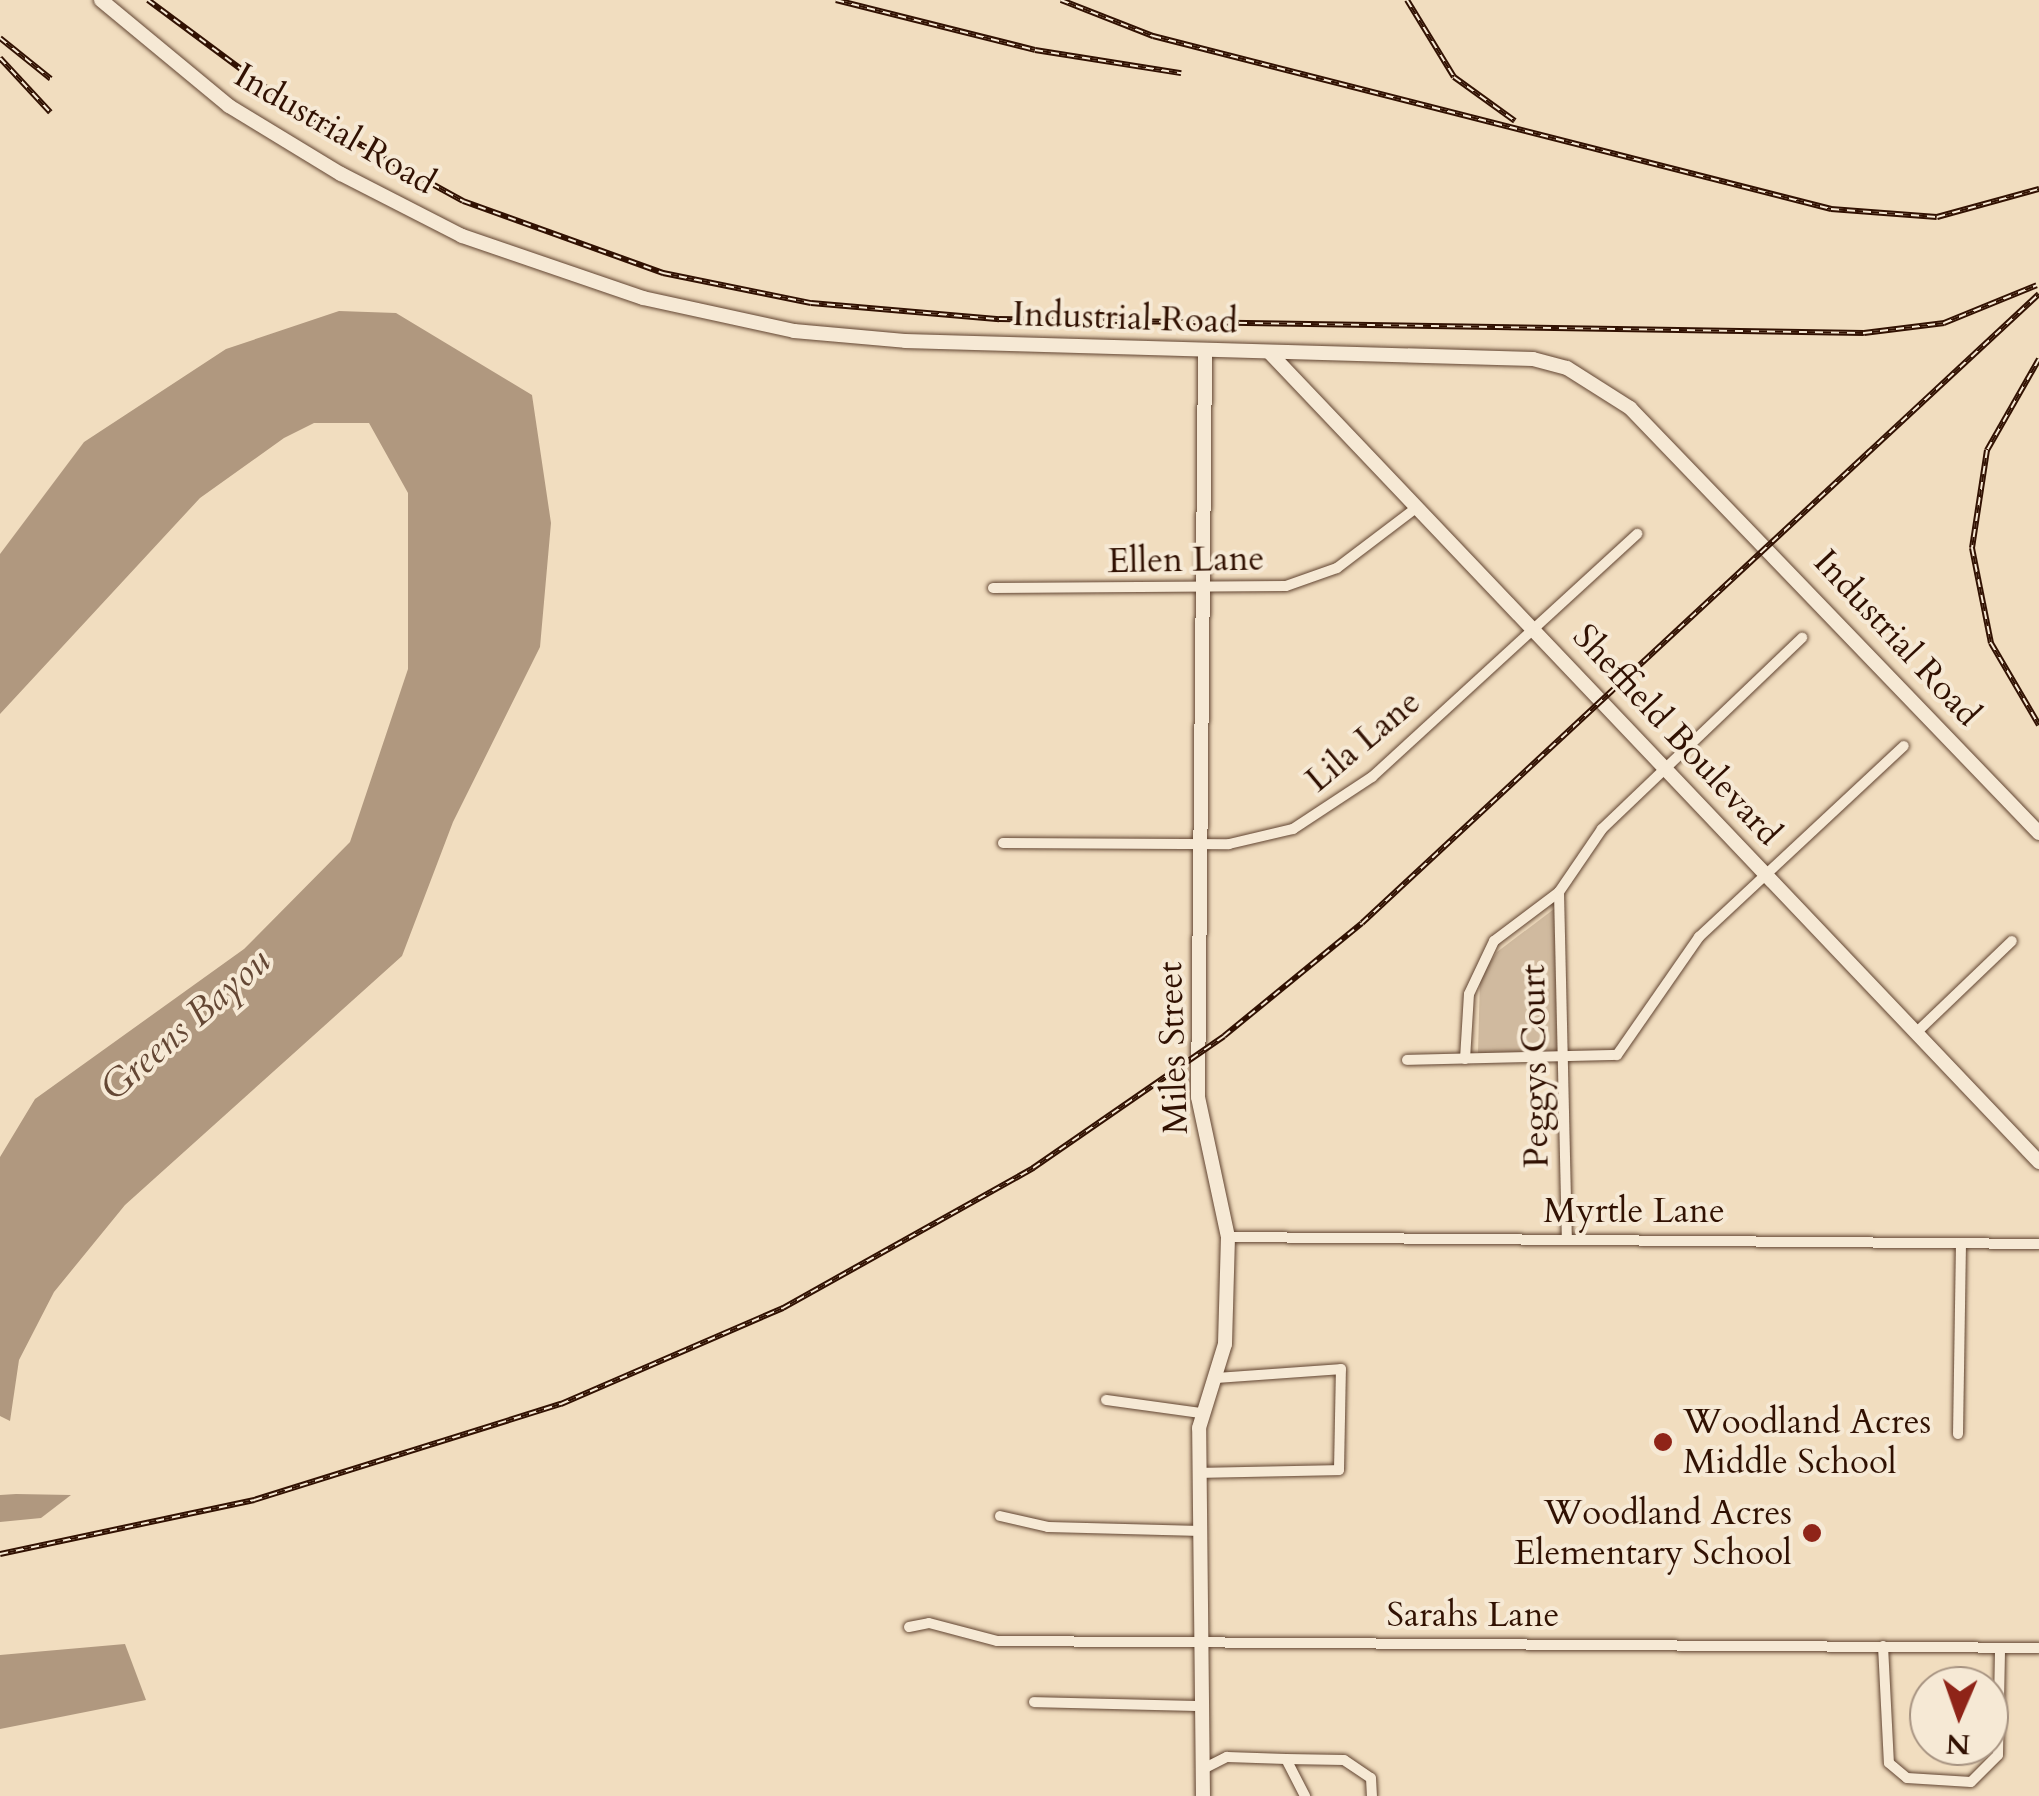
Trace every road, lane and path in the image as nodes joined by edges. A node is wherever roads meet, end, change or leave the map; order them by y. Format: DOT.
graph roads {
  1 [pos="101,0"];
  2 [pos="1205,350"];
  3 [pos="1269,352"];
  4 [pos="1416,508"];
  5 [pos="1637,534"];
  6 [pos="993,588"];
  7 [pos="1202,590"];
  8 [pos="1535,626"];
  9 [pos="1802,638"];
  10 [pos="1904,746"];
  11 [pos="1670,768"];
  12 [pos="2039,833"];
  13 [pos="1003,843"];
  14 [pos="1201,845"];
  15 [pos="1766,875"];
  16 [pos="1558,892"];
  17 [pos="2012,941"];
  18 [pos="1918,1032"];
  19 [pos="1465,1059"];
  20 [pos="1407,1060"];
  21 [pos="1562,1060"];
  22 [pos="2039,1162"];
  23 [pos="1228,1237"];
  24 [pos="1567,1238"];
  25 [pos="1961,1243"];
  26 [pos="2039,1244"];
  27 [pos="1214,1378"];
  28 [pos="1106,1400"];
  29 [pos="1202,1413"];
  30 [pos="1958,1434"];
  31 [pos="1200,1473"];
  32 [pos="1000,1516"];
  33 [pos="1201,1531"];
  34 [pos="909,1628"];
  35 [pos="1201,1642"];
  36 [pos="1884,1646"];
  37 [pos="2000,1648"];
  38 [pos="2039,1648"];
  39 [pos="1034,1702"];
  40 [pos="1202,1706"];
  41 [pos="1286,1759"];
  42 [pos="1203,1769"];
  43 [pos="1203,1796"];
  44 [pos="1305,1796"];
  45 [pos="1372,1796"];
  1 -- 2 [label="street, Industrial Road"];
  2 -- 3 [label="street, Industrial Road"];
  2 -- 7 [label="street, Miles Street"];
  3 -- 4 [label="street, Sheffield Boulevard"];
  3 -- 12 [label="street, Industrial Road"];
  4 -- 7 [label="street, Ellen Lane"];
  4 -- 8 [label="street, Sheffield Boulevard"];
  5 -- 8 [label="street, Lila Lane"];
  6 -- 7 [label="street, Ellen Lane"];
  7 -- 14 [label="street, Miles Street"];
  8 -- 11 [label="street, Sheffield Boulevard"];
  8 -- 14 [label="street, Lila Lane"];
  9 -- 11 [label="street"];
  10 -- 15 [label="street"];
  11 -- 15 [label="street, Sheffield Boulevard"];
  11 -- 16 [label="street"];
  13 -- 14 [label="street, Lila Lane"];
  14 -- 23 [label="street, Miles Street"];
  15 -- 18 [label="street, Sheffield Boulevard"];
  15 -- 21 [label="street"];
  16 -- 19 [label="street"];
  16 -- 21 [label="street, Peggys Court"];
  17 -- 18 [label="street"];
  18 -- 22 [label="street, Sheffield Boulevard"];
  19 -- 20 [label="street"];
  19 -- 21 [label="street"];
  21 -- 24 [label="street, Peggys Court"];
  23 -- 24 [label="street, Myrtle Lane"];
  23 -- 27 [label="street, Miles Street"];
  24 -- 25 [label="street, Myrtle Lane"];
  25 -- 26 [label="street, Myrtle Lane"];
  25 -- 30 [label="street"];
  27 -- 29 [label="street, Miles Street"];
  27 -- 31 [label="street"];
  28 -- 29 [label="street"];
  29 -- 31 [label="street, Miles Street"];
  31 -- 33 [label="street, Miles Street"];
  32 -- 33 [label="street"];
  33 -- 35 [label="street, Miles Street"];
  34 -- 35 [label="street, Sarahs Lane"];
  35 -- 36 [label="street, Sarahs Lane"];
  35 -- 40 [label="street, Miles Street"];
  36 -- 37 [label="street, Sarahs Lane"];
  36 -- 37 [label="street"];
  37 -- 38 [label="street, Sarahs Lane"];
  39 -- 40 [label="street"];
  40 -- 42 [label="street, Miles Street"];
  41 -- 42 [label="street"];
  41 -- 44 [label="street"];
  41 -- 45 [label="street"];
  42 -- 43 [label="street, Miles Street"];
}
